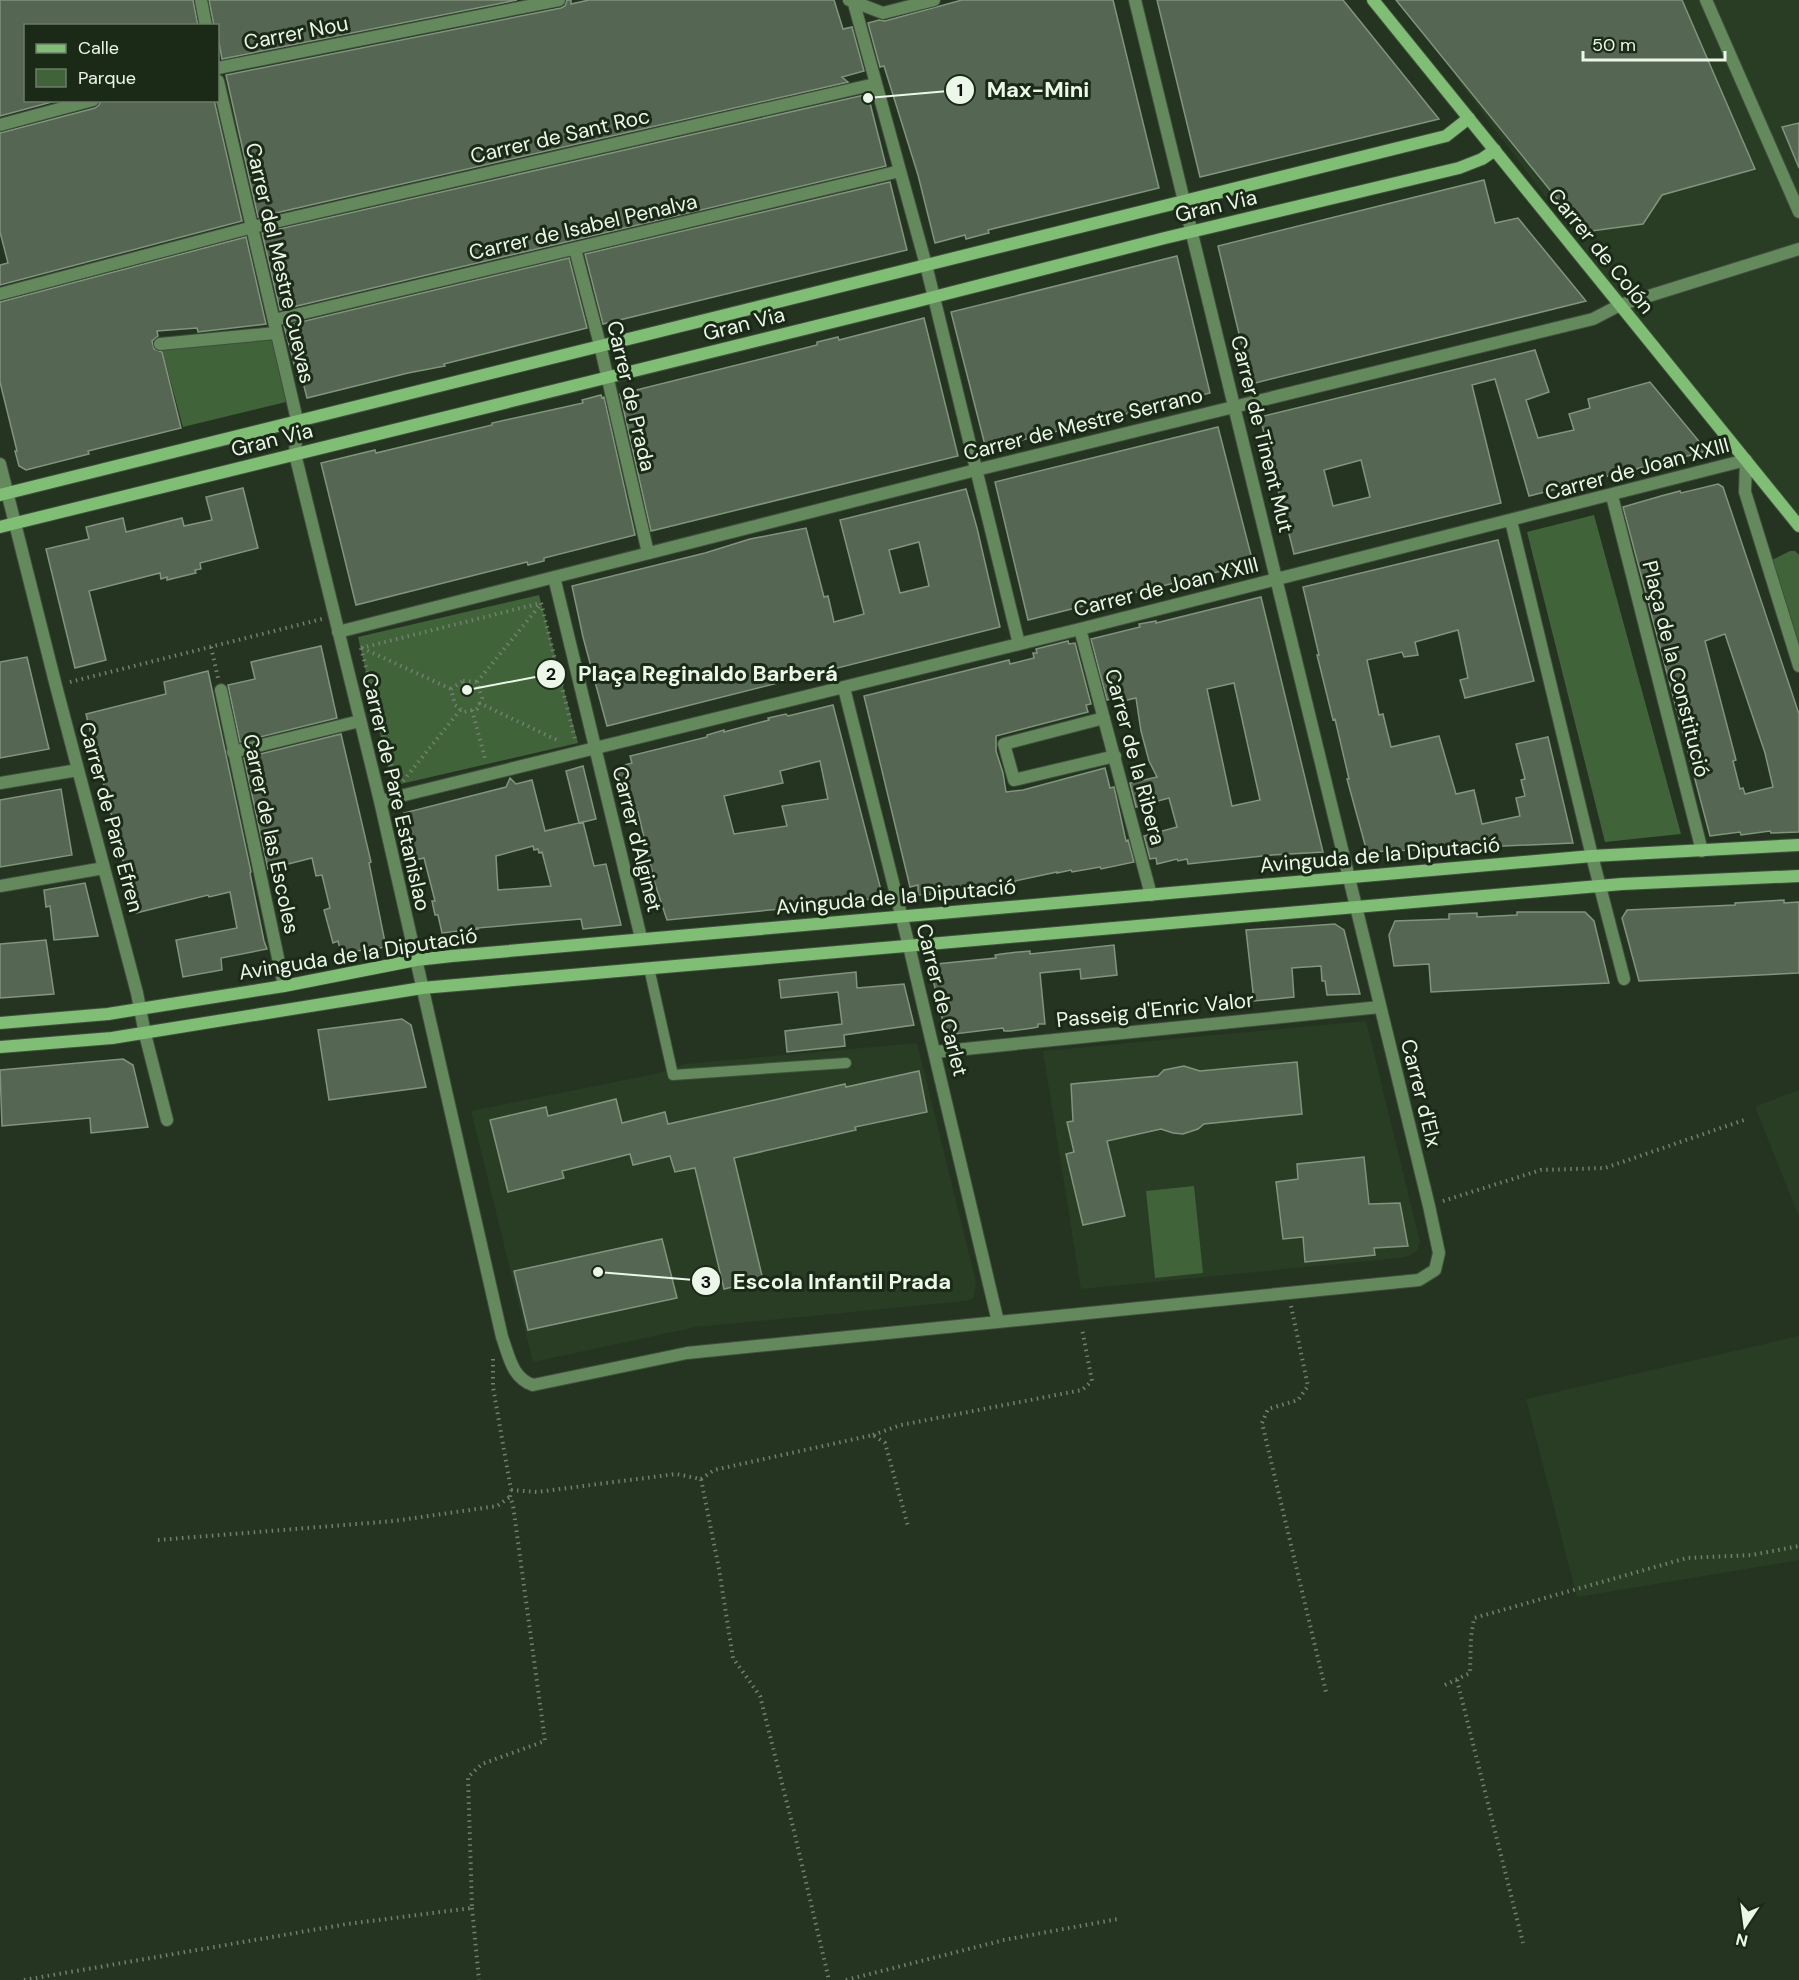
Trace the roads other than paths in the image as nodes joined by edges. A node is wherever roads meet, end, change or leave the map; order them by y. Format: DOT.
graph roads {
  1 [pos="201,0"];
  2 [pos="559,0"];
  3 [pos="934,0"];
  4 [pos="1135,0"];
  5 [pos="1373,0"];
  6 [pos="1706,0"];
  7 [pos="851,1"];
  8 [pos="206,24"];
  9 [pos="219,68"];
  10 [pos="875,84"];
  11 [pos="219,85"];
  12 [pos="86,102"];
  13 [pos="1469,118"];
  14 [pos="0,125"];
  15 [pos="1495,150"];
  16 [pos="900,171"];
  17 [pos="1183,202"];
  18 [pos="1799,212"];
  19 [pos="253,227"];
  20 [pos="1190,232"];
  21 [pos="574,249"];
  22 [pos="1799,249"];
  23 [pos="926,265"];
  24 [pos="0,294"];
  25 [pos="933,297"];
  26 [pos="1620,305"];
  27 [pos="275,327"];
  28 [pos="160,344"];
  29 [pos="600,345"];
  30 [pos="608,378"];
  31 [pos="1235,407"];
  32 [pos="297,420"];
  33 [pos="295,454"];
  34 [pos="1746,460"];
  35 [pos="0,464"];
  36 [pos="976,470"];
  37 [pos="4,494"];
  38 [pos="1612,496"];
  39 [pos="1511,521"];
  40 [pos="14,523"];
  41 [pos="1799,526"];
  42 [pos="0,527"];
  43 [pos="648,553"];
  44 [pos="554,577"];
  45 [pos="1278,579"];
  46 [pos="1080,629"];
  47 [pos="338,632"];
  48 [pos="1019,644"];
  49 [pos="1799,666"];
  50 [pos="844,687"];
  51 [pos="221,690"];
  52 [pos="1104,718"];
  53 [pos="360,721"];
  54 [pos="595,749"];
  55 [pos="233,752"];
  56 [pos="1115,756"];
  57 [pos="78,771"];
  58 [pos="0,783"];
  59 [pos="380,801"];
  60 [pos="1799,845"];
  61 [pos="1702,851"];
  62 [pos="1592,856"];
  63 [pos="104,868"];
  64 [pos="1799,876"];
  65 [pos="1349,877"];
  66 [pos="0,886"];
  67 [pos="1601,886"];
  68 [pos="1151,895"];
  69 [pos="1356,906"];
  70 [pos="901,917"];
  71 [pos="641,938"];
  72 [pos="909,946"];
  73 [pos="416,960"];
  74 [pos="649,968"];
  75 [pos="1624,979"];
  76 [pos="284,986"];
  77 [pos="422,988"];
  78 [pos="1380,1006"];
  79 [pos="140,1009"];
  80 [pos="0,1023"];
  81 [pos="145,1034"];
  82 [pos="0,1047"];
  83 [pos="934,1052"];
  84 [pos="846,1063"];
  85 [pos="167,1120"];
  86 [pos="998,1322"];
  1 -- 8 [label="street"];
  2 -- 9 [label="street, Carrer Nou"];
  3 -- 7 [label="street"];
  4 -- 17 [label="street, Carrer de Tinent Mut"];
  5 -- 13 [label="street, Carrer de Colón"];
  6 -- 18 [label="street"];
  7 -- 10 [label="street"];
  10 -- 16 [label="street"];
  10 -- 19 [label="street, Carrer de Sant Roc"];
  11 -- 19 [label="street, Carrer del Mestre Cuevas"];
  12 -- 14 [label="street"];
  13 -- 15 [label="street, Carrer de Colón"];
  13 -- 17 [label="street, Gran Via"];
  15 -- 20 [label="street, Gran Via"];
  15 -- 26 [label="street, Carrer de Colón"];
  16 -- 21 [label="street, Carrer de Isabel Penalva"];
  16 -- 23 [label="street"];
  17 -- 20 [label="street, Carrer de Tinent Mut"];
  17 -- 23 [label="street, Gran Via"];
  19 -- 24 [label="street, Carrer de Sant Roc"];
  19 -- 27 [label="street, Carrer del Mestre Cuevas"];
  20 -- 25 [label="street, Gran Via"];
  20 -- 31 [label="street, Carrer de Tinent Mut"];
  21 -- 27 [label="street, Carrer de Isabel Penalva"];
  21 -- 29 [label="street, Carrer de Prada"];
  22 -- 26 [label="street, Carrer de Mestre Serrano"];
  23 -- 25 [label="street"];
  23 -- 29 [label="street, Gran Via"];
  25 -- 30 [label="street, Gran Via"];
  25 -- 36 [label="street"];
  26 -- 31 [label="street, Carrer de Mestre Serrano"];
  26 -- 34 [label="street, Carrer de Colón"];
  27 -- 28 [label="street, Carrer de Isabel Penalva"];
  27 -- 32 [label="street, Carrer del Mestre Cuevas"];
  29 -- 30 [label="street, Carrer de Prada"];
  29 -- 32 [label="street, Gran Via"];
  30 -- 33 [label="street, Gran Via"];
  30 -- 43 [label="street, Carrer de Prada"];
  31 -- 36 [label="street, Carrer de Mestre Serrano"];
  31 -- 45 [label="street, Carrer de Tinent Mut"];
  32 -- 33 [label="street, Carrer del Mestre Cuevas"];
  32 -- 37 [label="street, Gran Via"];
  33 -- 40 [label="street, Gran Via"];
  33 -- 47 [label="street, Carrer de Pare Estanislao"];
  34 -- 38 [label="street, Carrer de Joan XXIII"];
  34 -- 41 [label="street, Carrer de Colón"];
  34 -- 49 [label="street"];
  35 -- 37 [label="street, Carrer de Pare Efren"];
  36 -- 43 [label="street, Carrer de Mestre Serrano"];
  36 -- 48 [label="street"];
  37 -- 40 [label="street, Carrer de Pare Efren"];
  38 -- 39 [label="street, Carrer de Joan XXIII"];
  38 -- 61 [label="street, Plaça de la Constitució"];
  39 -- 45 [label="street, Carrer de Joan XXIII"];
  39 -- 62 [label="street"];
  40 -- 42 [label="street, Gran Via"];
  40 -- 57 [label="street, Carrer de Pare Efren"];
  43 -- 44 [label="street, Carrer de Mestre Serrano"];
  44 -- 47 [label="street, Carrer de Mestre Serrano"];
  44 -- 54 [label="street, Carrer d'Alginet"];
  45 -- 46 [label="street, Carrer de Joan XXIII"];
  45 -- 65 [label="street, Carrer de Tinent Mut"];
  46 -- 48 [label="street, Carrer de Joan XXIII"];
  46 -- 52 [label="street, Carrer de la Ribera"];
  47 -- 53 [label="street, Carrer de Pare Estanislao"];
  48 -- 50 [label="street, Carrer de Joan XXIII"];
  50 -- 54 [label="street, Carrer de Joan XXIII"];
  50 -- 70 [label="street, Carrer de Carlet"];
  51 -- 55 [label="street, Carrer de las Escoles"];
  52 -- 56 [label="street, Carrer de la Ribera"];
  52 -- 56 [label="street"];
  53 -- 55 [label="street"];
  53 -- 59 [label="street, Carrer de Pare Estanislao"];
  54 -- 59 [label="street, Carrer de Joan XXIII"];
  54 -- 71 [label="street, Carrer d'Alginet"];
  55 -- 76 [label="street, Carrer de las Escoles"];
  56 -- 68 [label="street, Carrer de la Ribera"];
  57 -- 58 [label="street"];
  57 -- 63 [label="street, Carrer de Pare Efren"];
  59 -- 73 [label="street, Carrer de Pare Estanislao"];
  60 -- 61 [label="street, Avinguda de la Diputació"];
  61 -- 62 [label="street, Avinguda de la Diputació"];
  62 -- 65 [label="street, Avinguda de la Diputació"];
  62 -- 67 [label="street"];
  63 -- 66 [label="street"];
  63 -- 79 [label="street, Carrer de Pare Efren"];
  64 -- 67 [label="street, Avinguda de la Diputació"];
  65 -- 68 [label="street, Avinguda de la Diputació"];
  65 -- 69 [label="street, Carrer de Tinent Mut"];
  67 -- 69 [label="street, Avinguda de la Diputació"];
  67 -- 75 [label="street"];
  68 -- 70 [label="street, Avinguda de la Diputació"];
  69 -- 72 [label="street, Avinguda de la Diputació"];
  69 -- 78 [label="street, Carrer d'Elx"];
  70 -- 71 [label="street, Avinguda de la Diputació"];
  70 -- 72 [label="street, Carrer de Carlet"];
  71 -- 73 [label="street, Avinguda de la Diputació"];
  72 -- 74 [label="street, Avinguda de la Diputació"];
  72 -- 83 [label="street, Carrer de Carlet"];
  73 -- 76 [label="street, Avinguda de la Diputació"];
  73 -- 77 [label="street, Carrer de Pare Estanislao"];
  74 -- 77 [label="street, Avinguda de la Diputació"];
  74 -- 84 [label="lane"];
  76 -- 79 [label="street, Avinguda de la Diputació"];
  77 -- 81 [label="street, Avinguda de la Diputació"];
  77 -- 86 [label="street, Carrer de Pare Estanislao"];
  78 -- 83 [label="street, Passeig d'Enric Valor"];
  78 -- 86 [label="street, Carrer d'Elx"];
  79 -- 80 [label="street, Avinguda de la Diputació"];
  79 -- 81 [label="street, Carrer de Pare Efren"];
  81 -- 82 [label="street, Avinguda de la Diputació"];
  81 -- 85 [label="street, Carrer de Pare Efren"];
  83 -- 86 [label="street, Carrer de Carlet"];
}
